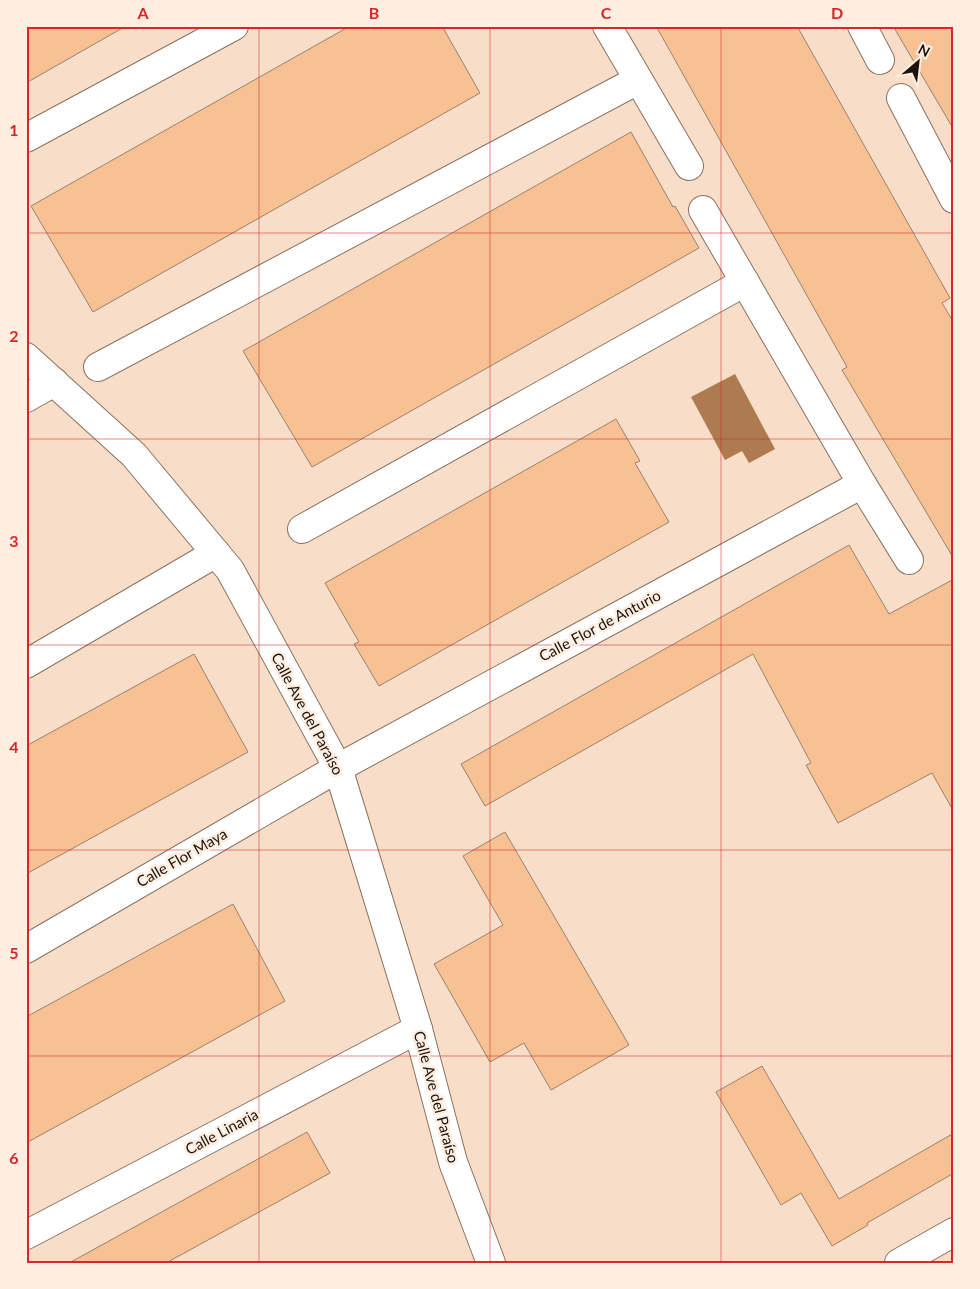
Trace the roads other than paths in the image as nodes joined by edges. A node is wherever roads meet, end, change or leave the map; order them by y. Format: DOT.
graph roads {
  1 [pos="234,26"];
  2 [pos="607,26"];
  3 [pos="862,26"];
  4 [pos="880,60"];
  5 [pos="638,80"];
  6 [pos="901,98"];
  7 [pos="26,138"];
  8 [pos="945,162"];
  9 [pos="689,166"];
  10 [pos="954,199"];
  11 [pos="703,210"];
  12 [pos="745,282"];
  13 [pos="26,357"];
  14 [pos="98,367"];
  15 [pos="54,382"];
  16 [pos="26,398"];
  17 [pos="862,484"];
  18 [pos="302,529"];
  19 [pos="216,553"];
  20 [pos="908,560"];
  21 [pos="26,664"];
  22 [pos="338,768"];
  23 [pos="26,949"];
  24 [pos="418,1029"];
  25 [pos="954,1232"];
  26 [pos="26,1235"];
  27 [pos="491,1263"];
  28 [pos="899,1263"];
  1 -- 7 [label="street"];
  2 -- 5 [label="street"];
  3 -- 4 [label="street"];
  5 -- 9 [label="street"];
  5 -- 14 [label="street"];
  6 -- 8 [label="street"];
  8 -- 10 [label="street"];
  11 -- 12 [label="street"];
  12 -- 17 [label="street"];
  12 -- 18 [label="street"];
  13 -- 15 [label="street, Calle Ave del Paraíso"];
  15 -- 16 [label="street"];
  15 -- 19 [label="street, Calle Ave del Paraíso"];
  17 -- 20 [label="street"];
  17 -- 22 [label="street, Calle Flor de Anturio"];
  19 -- 21 [label="street"];
  19 -- 22 [label="street, Calle Ave del Paraíso"];
  22 -- 23 [label="street, Calle Flor Maya"];
  22 -- 24 [label="street, Calle Ave del Paraíso"];
  24 -- 26 [label="street, Calle Linaria"];
  24 -- 27 [label="street, Calle Ave del Paraíso"];
  25 -- 28 [label="street"];
}
